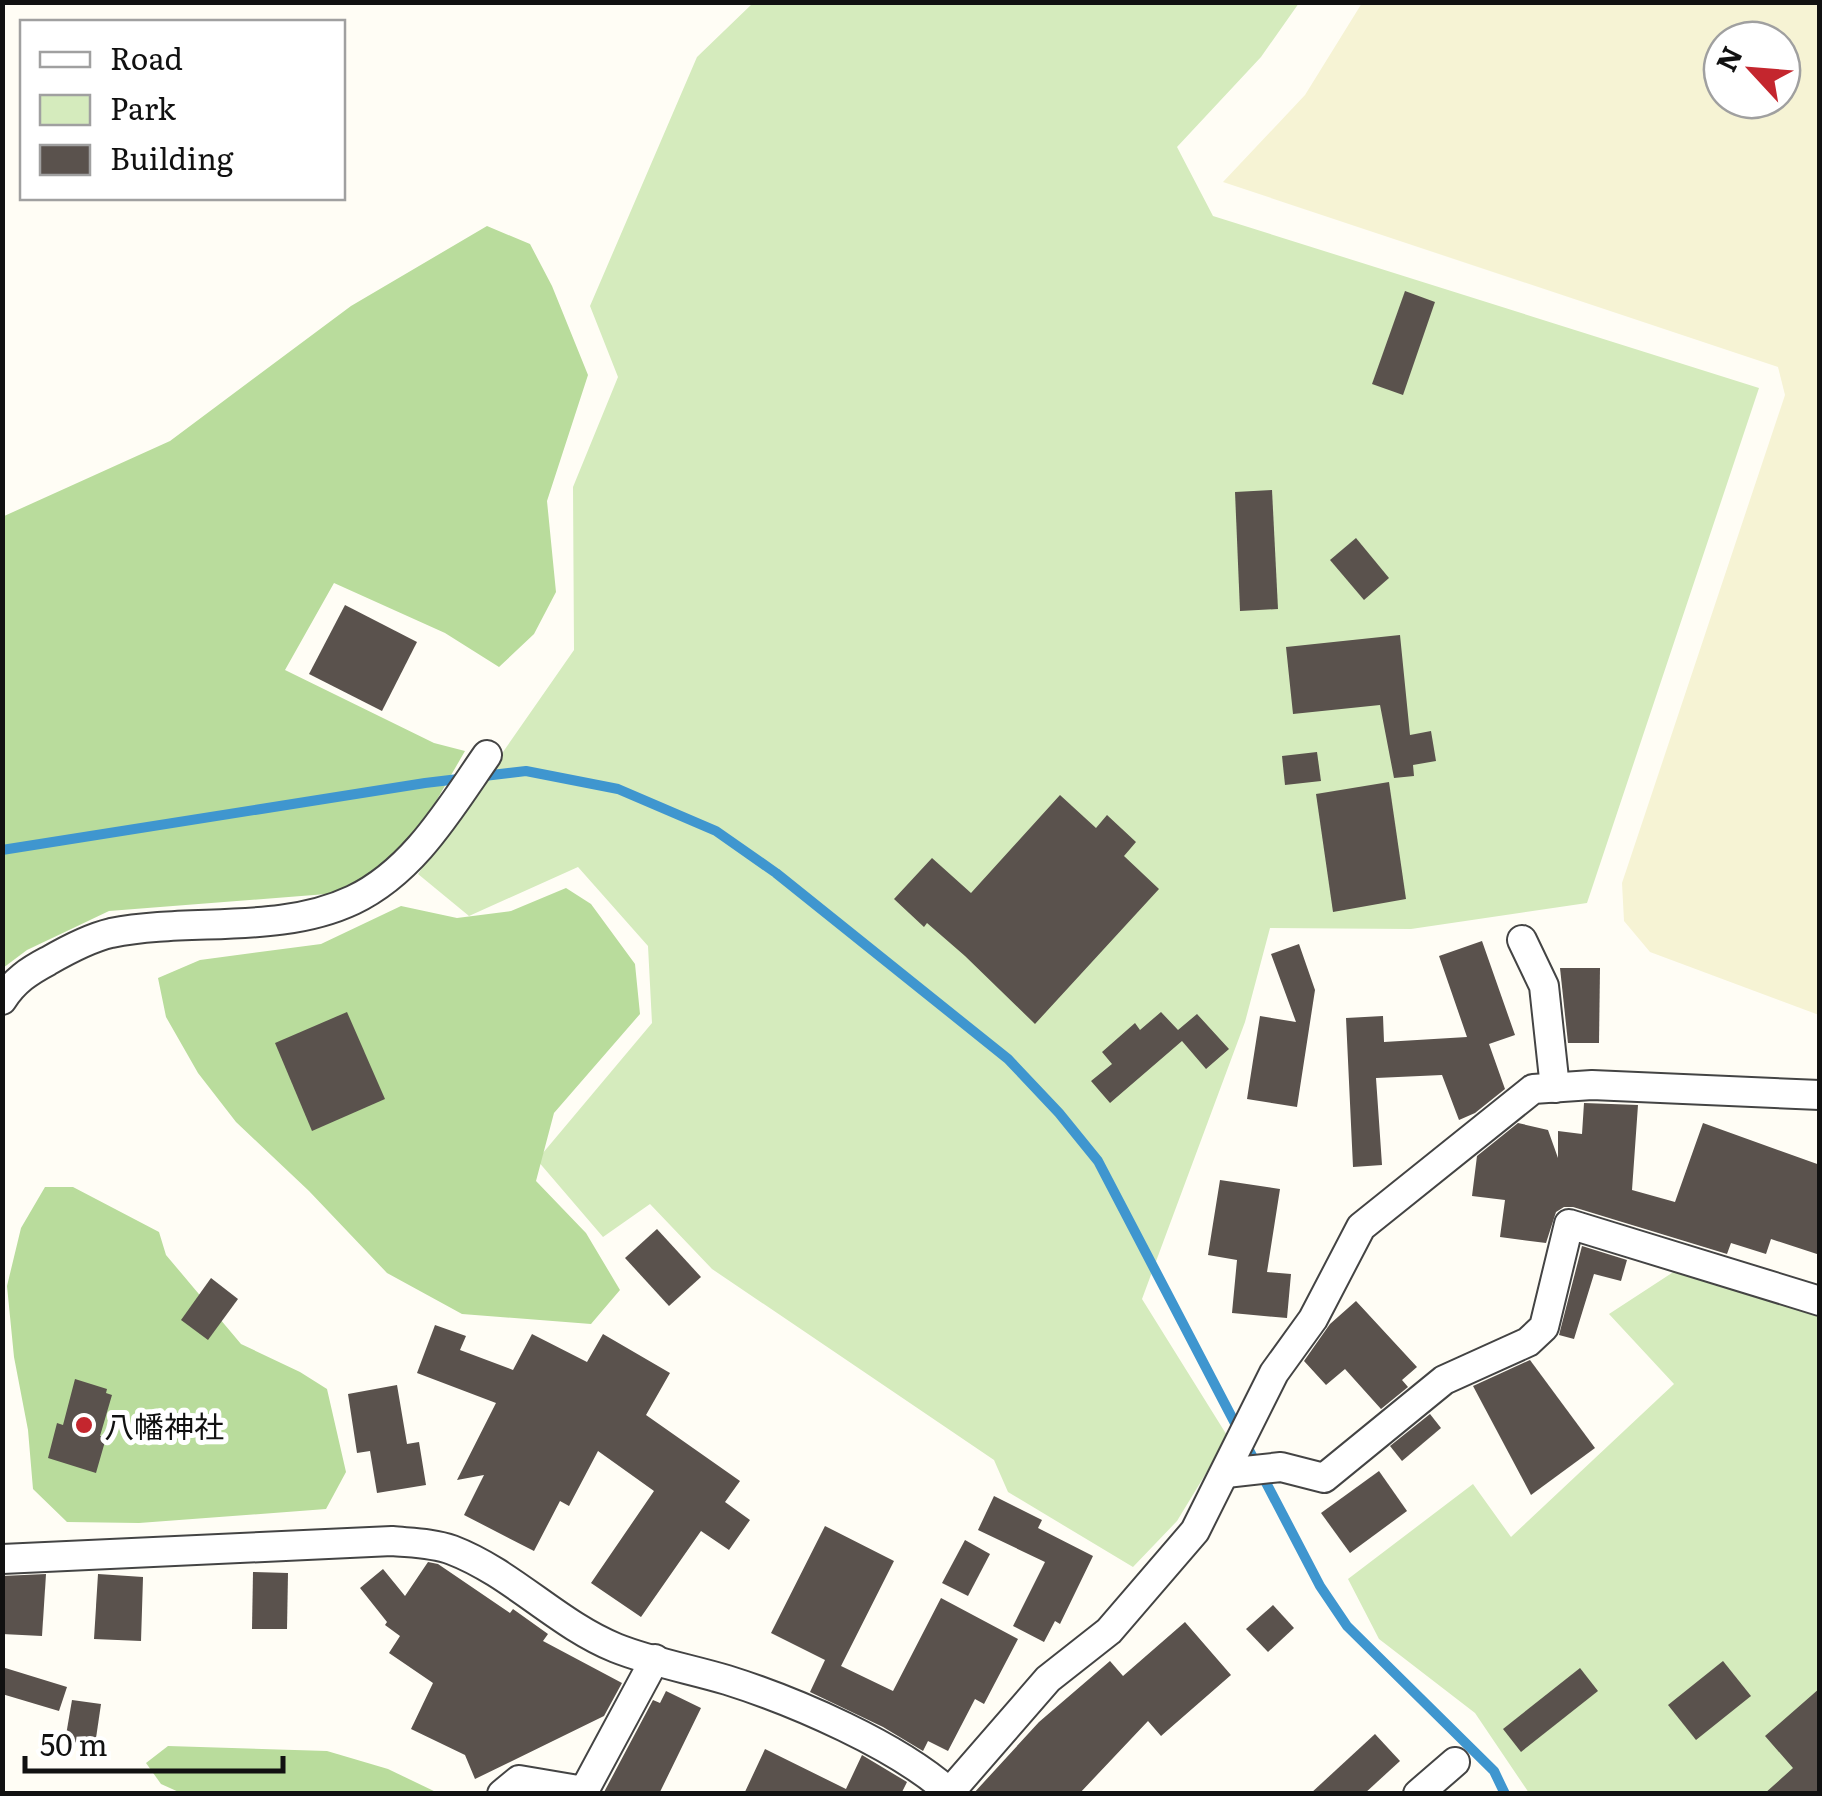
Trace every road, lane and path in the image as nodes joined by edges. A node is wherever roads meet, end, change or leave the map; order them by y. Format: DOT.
graph roads {
  1 [pos="486,755"];
  2 [pos="1522,940"];
  3 [pos="2,1000"];
  4 [pos="1556,1088"];
  5 [pos="1820,1094"];
  6 [pos="1820,1301"];
  7 [pos="1226,1473"];
  8 [pos="2,1560"];
  9 [pos="655,1659"];
  10 [pos="1455,1762"];
  11 [pos="950,1793"];
  12 [pos="502,1794"];
  13 [pos="1418,1794"];
  1 -- 3 [label="street"];
  2 -- 4 [label="street"];
  4 -- 5 [label="street"];
  4 -- 7 [label="street"];
  6 -- 7 [label="street"];
  7 -- 11 [label="street"];
  8 -- 9 [label="street"];
  9 -- 11 [label="street"];
  9 -- 12 [label="street"];
  10 -- 13 [label="street"];
}
